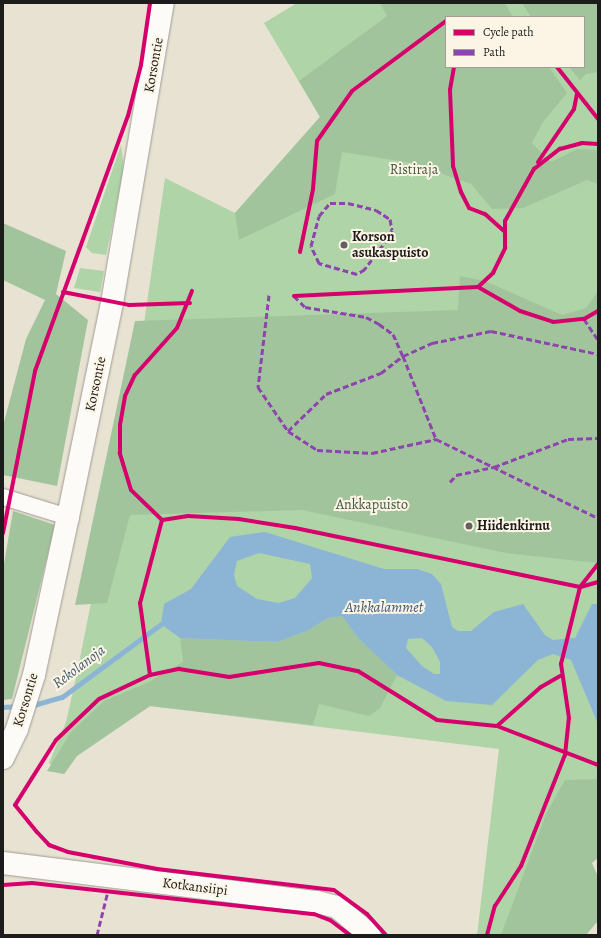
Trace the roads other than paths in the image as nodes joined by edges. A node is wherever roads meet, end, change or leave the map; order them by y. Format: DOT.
graph roads {
  1 [pos="163,3"];
  2 [pos="3,497"];
  3 [pos="68,517"];
  4 [pos="3,758"];
  5 [pos="5,862"];
  6 [pos="370,935"];
  1 -- 3 [label="main road, Korsontie"];
  2 -- 3 [label="street"];
  3 -- 4 [label="main road, Korsontie"];
  5 -- 6 [label="main road, Kotkansiipi"];
}
